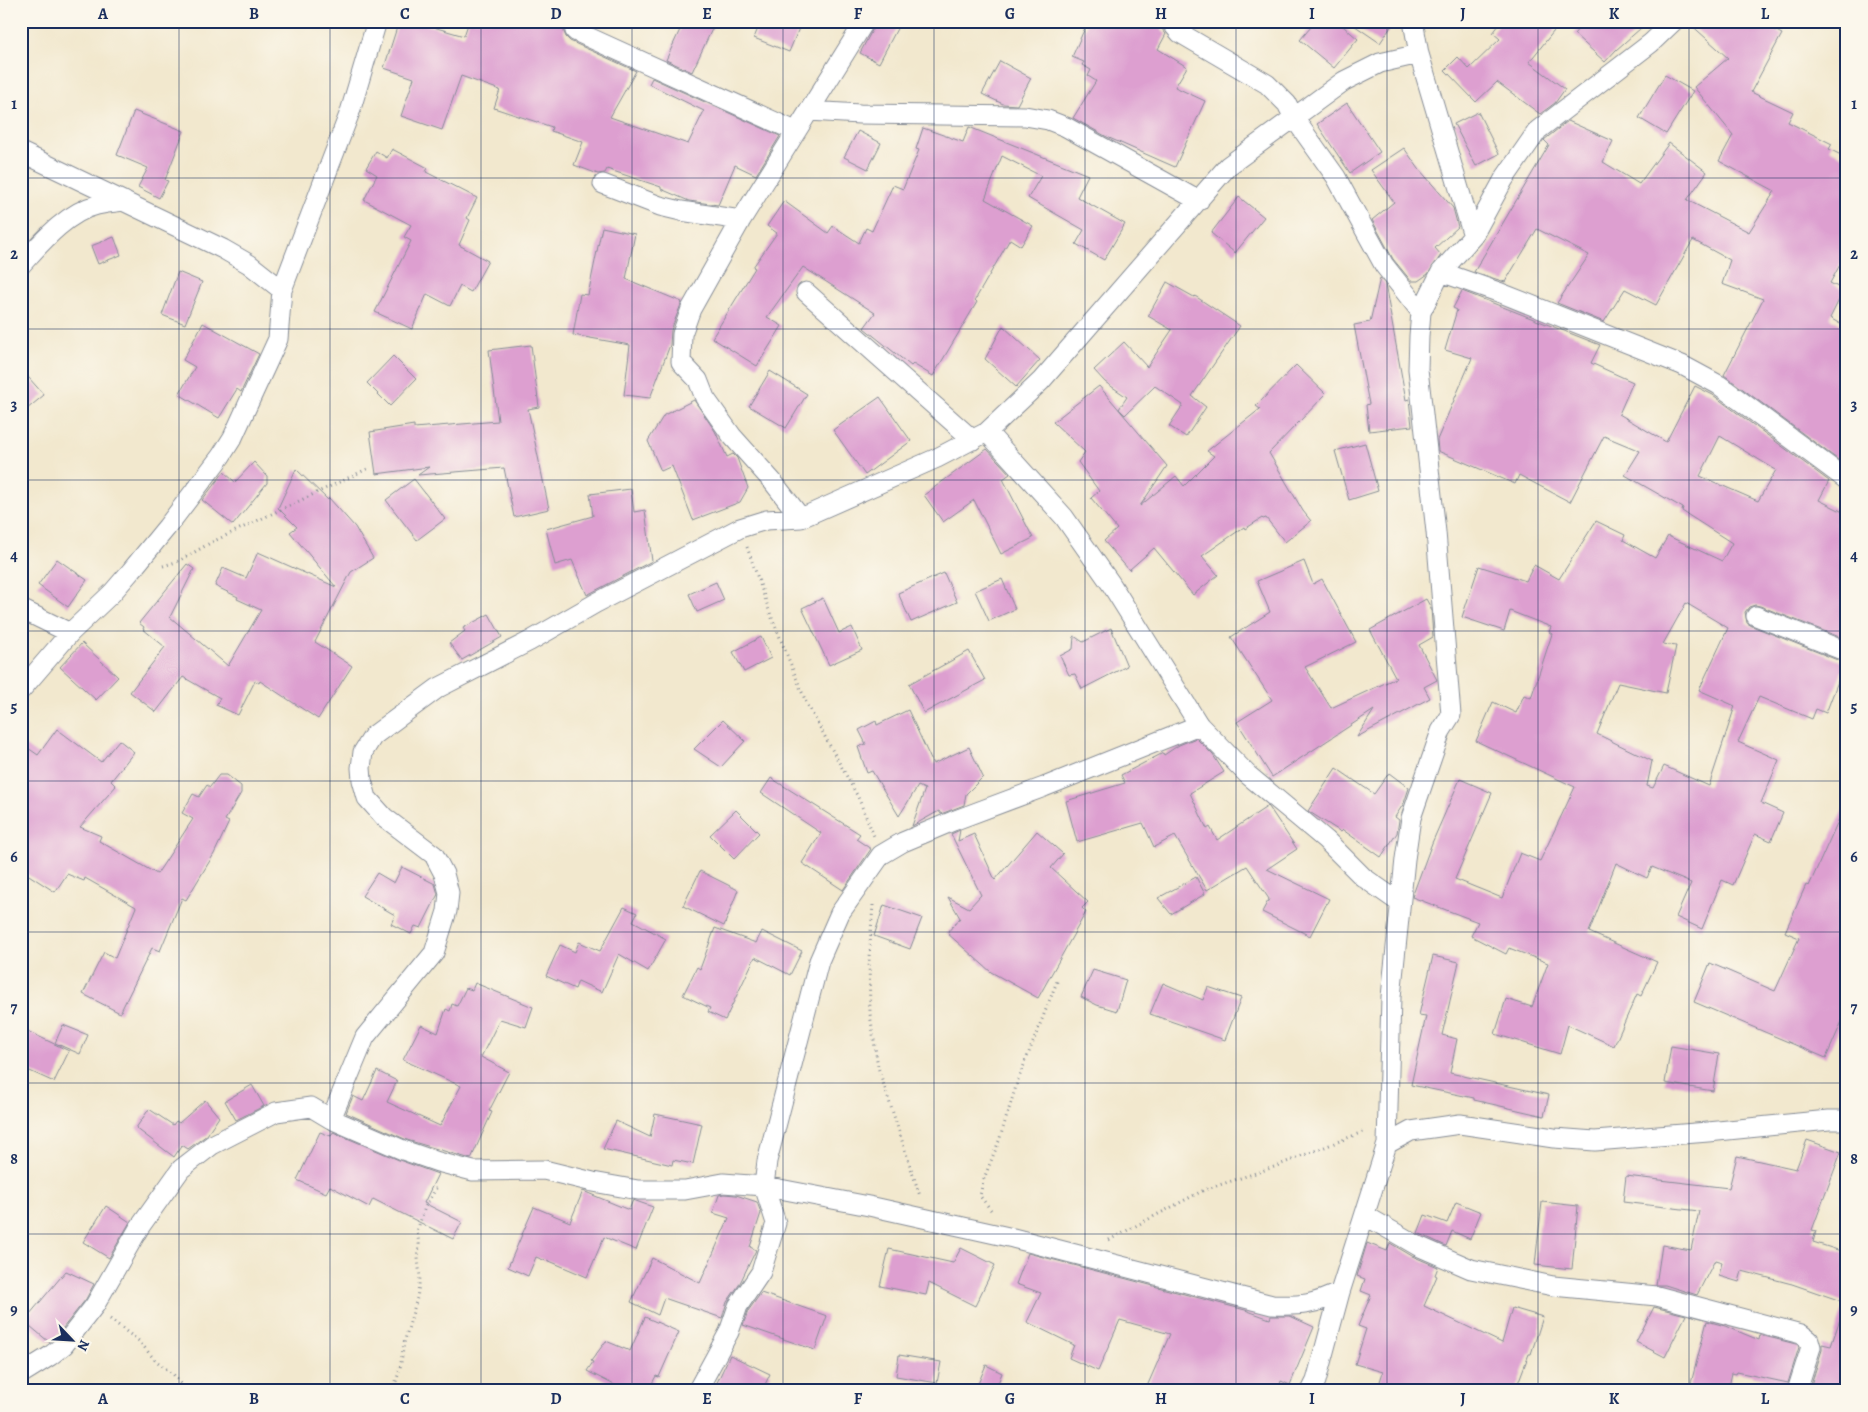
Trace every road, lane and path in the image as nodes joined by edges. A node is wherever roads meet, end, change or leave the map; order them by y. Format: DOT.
graph roads {
  1 [pos="377,21"];
  2 [pos="865,21"];
  3 [pos="1170,21"];
  4 [pos="1413,21"];
  5 [pos="1674,21"];
  6 [pos="575,31"];
  7 [pos="1419,54"];
  8 [pos="809,111"];
  9 [pos="1294,118"];
  10 [pos="795,131"];
  11 [pos="21,152"];
  12 [pos="603,184"];
  13 [pos="124,201"];
  14 [pos="1199,201"];
  15 [pos="741,220"];
  16 [pos="1473,236"];
  17 [pos="21,265"];
  18 [pos="1441,272"];
  19 [pos="282,290"];
  20 [pos="806,292"];
  21 [pos="1421,312"];
  22 [pos="980,436"];
  23 [pos="368,469"];
  24 [pos="1847,480"];
  25 [pos="801,518"];
  26 [pos="740,528"];
  27 [pos="130,571"];
  28 [pos="21,609"];
  29 [pos="1756,616"];
  30 [pos="70,633"];
  31 [pos="1847,652"];
  32 [pos="21,690"];
  33 [pos="1199,725"];
  34 [pos="882,856"];
  35 [pos="873,903"];
  36 [pos="1400,903"];
  37 [pos="1058,979"];
  38 [pos="331,1118"];
  39 [pos="1847,1120"];
  40 [pos="1387,1123"];
  41 [pos="1387,1144"];
  42 [pos="438,1162"];
  43 [pos="764,1186"];
  44 [pos="1366,1216"];
  45 [pos="927,1220"];
  46 [pos="1013,1238"];
  47 [pos="1083,1255"];
  48 [pos="1340,1292"];
  49 [pos="96,1304"];
  50 [pos="21,1374"];
  51 [pos="186,1391"];
  52 [pos="393,1391"];
  53 [pos="697,1391"];
  54 [pos="1311,1391"];
  55 [pos="1797,1391"];
  1 -- 19 [label="street"];
  2 -- 8 [label="street"];
  3 -- 9 [label="street"];
  4 -- 7 [label="street"];
  5 -- 16 [label="street"];
  6 -- 10 [label="street"];
  7 -- 9 [label="street"];
  7 -- 16 [label="street"];
  8 -- 10 [label="street"];
  8 -- 14 [label="street"];
  9 -- 14 [label="street"];
  9 -- 21 [label="street"];
  10 -- 15 [label="street"];
  11 -- 13 [label="street"];
  12 -- 15 [label="street"];
  13 -- 17 [label="street"];
  13 -- 19 [label="street"];
  14 -- 22 [label="street"];
  15 -- 25 [label="street"];
  16 -- 18 [label="street"];
  18 -- 21 [label="street"];
  18 -- 24 [label="street"];
  19 -- 27 [label="street"];
  20 -- 22 [label="street"];
  21 -- 36 [label="street"];
  22 -- 25 [label="street"];
  22 -- 33 [label="street"];
  23 -- 27 [label="path"];
  25 -- 26 [label="street"];
  26 -- 34 [label="path"];
  26 -- 38 [label="street"];
  27 -- 30 [label="street"];
  28 -- 30 [label="street"];
  29 -- 31 [label="street"];
  30 -- 32 [label="street"];
  33 -- 34 [label="street"];
  33 -- 36 [label="street"];
  34 -- 43 [label="street"];
  35 -- 45 [label="path"];
  36 -- 40 [label="street"];
  37 -- 46 [label="path"];
  38 -- 42 [label="street"];
  38 -- 49 [label="street"];
  39 -- 41 [label="street"];
  40 -- 41 [label="street"];
  40 -- 47 [label="path"];
  41 -- 44 [label="street"];
  42 -- 43 [label="street"];
  42 -- 52 [label="path"];
  43 -- 45 [label="street"];
  43 -- 53 [label="street"];
  44 -- 48 [label="street"];
  44 -- 55 [label="street"];
  45 -- 46 [label="street"];
  46 -- 47 [label="street"];
  47 -- 48 [label="street"];
  48 -- 54 [label="street"];
  49 -- 50 [label="street"];
  49 -- 51 [label="path"];
}
